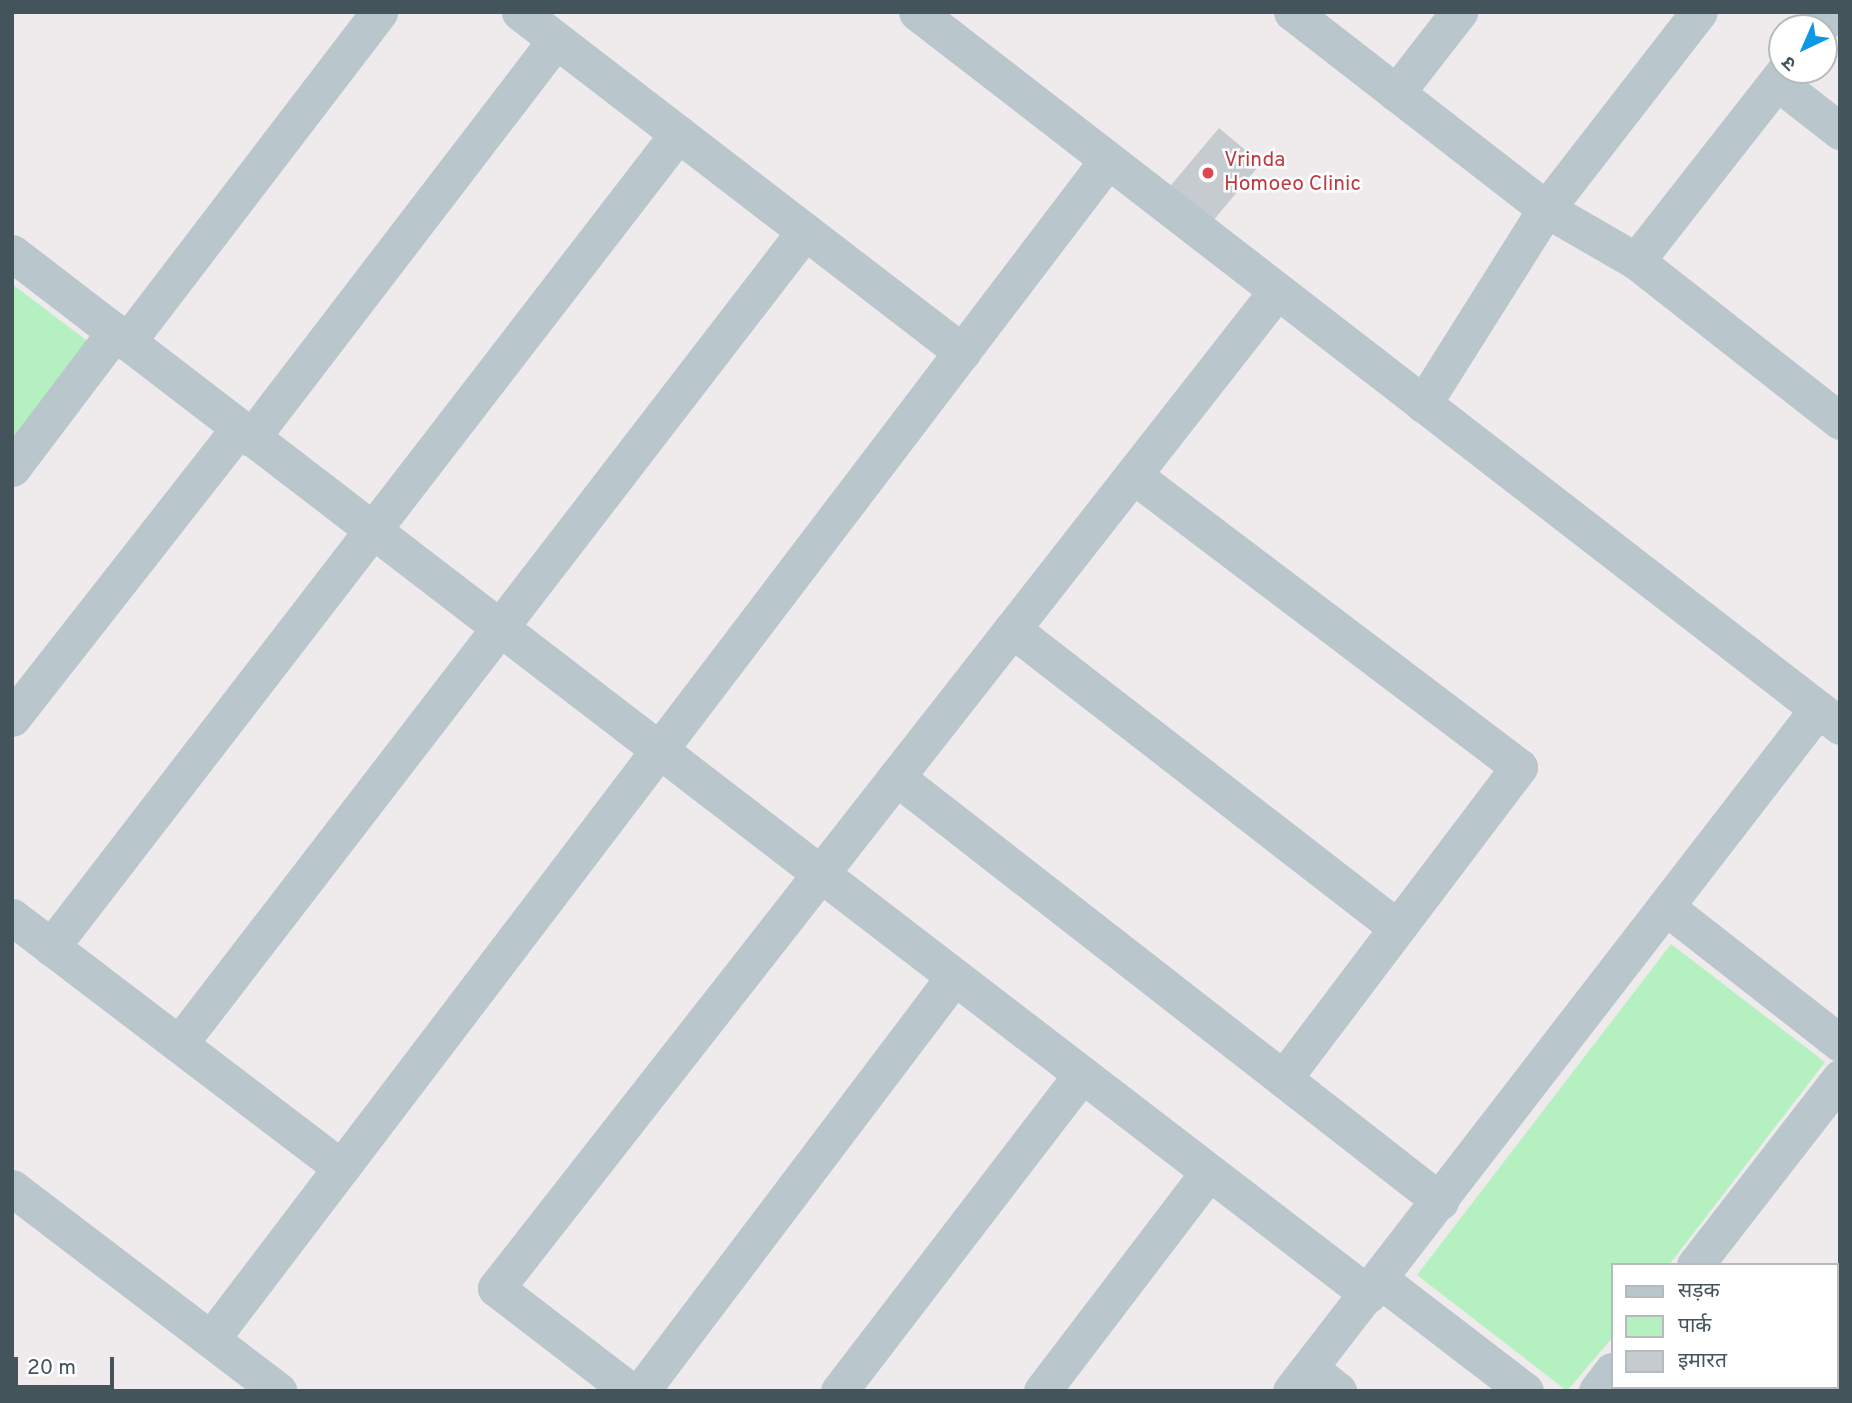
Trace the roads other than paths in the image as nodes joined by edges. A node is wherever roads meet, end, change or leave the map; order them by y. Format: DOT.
graph roads {
  1 [pos="379,12"];
  2 [pos="520,12"];
  3 [pos="1292,12"];
  4 [pos="1459,12"];
  5 [pos="1699,12"];
  6 [pos="919,13"];
  7 [pos="556,40"];
  8 [pos="1776,84"];
  9 [pos="1790,84"];
  10 [pos="1396,93"];
  11 [pos="1840,131"];
  12 [pos="678,134"];
  13 [pos="1108,160"];
  14 [pos="1546,209"];
  15 [pos="805,231"];
  16 [pos="12,253"];
  17 [pos="1636,261"];
  18 [pos="1277,291"];
  19 [pos="121,337"];
  20 [pos="962,352"];
  21 [pos="1423,404"];
  22 [pos="1840,421"];
  23 [pos="245,433"];
  24 [pos="12,468"];
  25 [pos="1133,475"];
  26 [pos="372,531"];
  27 [pos="499,628"];
  28 [pos="1012,629"];
  29 [pos="12,718"];
  30 [pos="1829,718"];
  31 [pos="658,751"];
  32 [pos="896,777"];
  33 [pos="820,873"];
  34 [pos="1666,908"];
  35 [pos="12,917"];
  36 [pos="1397,928"];
  37 [pos="51,947"];
  38 [pos="954,976"];
  39 [pos="1840,1043"];
  40 [pos="179,1044"];
  41 [pos="1082,1074"];
  42 [pos="1840,1078"];
  43 [pos="1283,1079"];
  44 [pos="341,1168"];
  45 [pos="1209,1172"];
  46 [pos="12,1188"];
  47 [pos="1440,1201"];
  48 [pos="1697,1263"];
  49 [pos="1374,1286"];
  50 [pos="211,1339"];
  51 [pos="1610,1374"];
  52 [pos="1300,1379"];
  53 [pos="278,1391"];
  54 [pos="630,1391"];
  55 [pos="641,1391"];
  56 [pos="839,1391"];
  57 [pos="1042,1391"];
  58 [pos="1338,1391"];
  59 [pos="1525,1391"];
  60 [pos="1597,1391"];
  1 -- 19 [label="street"];
  2 -- 7 [label="street"];
  3 -- 10 [label="street"];
  4 -- 10 [label="street"];
  5 -- 14 [label="street"];
  6 -- 13 [label="street"];
  7 -- 12 [label="street"];
  7 -- 23 [label="street"];
  8 -- 17 [label="street"];
  9 -- 11 [label="street"];
  10 -- 14 [label="street"];
  12 -- 15 [label="street"];
  12 -- 26 [label="street"];
  13 -- 18 [label="street"];
  13 -- 20 [label="street"];
  14 -- 17 [label="street"];
  14 -- 21 [label="street"];
  15 -- 20 [label="street"];
  15 -- 27 [label="street"];
  16 -- 19 [label="street"];
  17 -- 22 [label="street"];
  18 -- 21 [label="street"];
  18 -- 25 [label="street"];
  19 -- 23 [label="street"];
  19 -- 24 [label="street"];
  20 -- 31 [label="street"];
  21 -- 30 [label="street"];
  23 -- 26 [label="street"];
  23 -- 29 [label="street"];
  25 -- 28 [label="street"];
  25 -- 36 [label="street"];
  26 -- 27 [label="street"];
  26 -- 37 [label="street"];
  27 -- 31 [label="street"];
  27 -- 40 [label="street"];
  28 -- 32 [label="street"];
  28 -- 36 [label="street"];
  30 -- 34 [label="street"];
  31 -- 33 [label="street"];
  31 -- 44 [label="street"];
  32 -- 33 [label="street"];
  32 -- 43 [label="street"];
  33 -- 38 [label="street"];
  33 -- 54 [label="street"];
  34 -- 39 [label="street"];
  34 -- 47 [label="street"];
  35 -- 37 [label="street"];
  36 -- 43 [label="street"];
  37 -- 40 [label="street"];
  38 -- 41 [label="street"];
  38 -- 55 [label="street"];
  40 -- 44 [label="street"];
  41 -- 45 [label="street"];
  41 -- 56 [label="street"];
  42 -- 48 [label="street"];
  43 -- 47 [label="street"];
  44 -- 50 [label="street"];
  45 -- 49 [label="street"];
  45 -- 57 [label="street"];
  46 -- 50 [label="street"];
  47 -- 49 [label="street"];
  49 -- 52 [label="street"];
  49 -- 59 [label="street"];
  50 -- 53 [label="street"];
  51 -- 60 [label="street"];
  52 -- 58 [label="street"];
}
